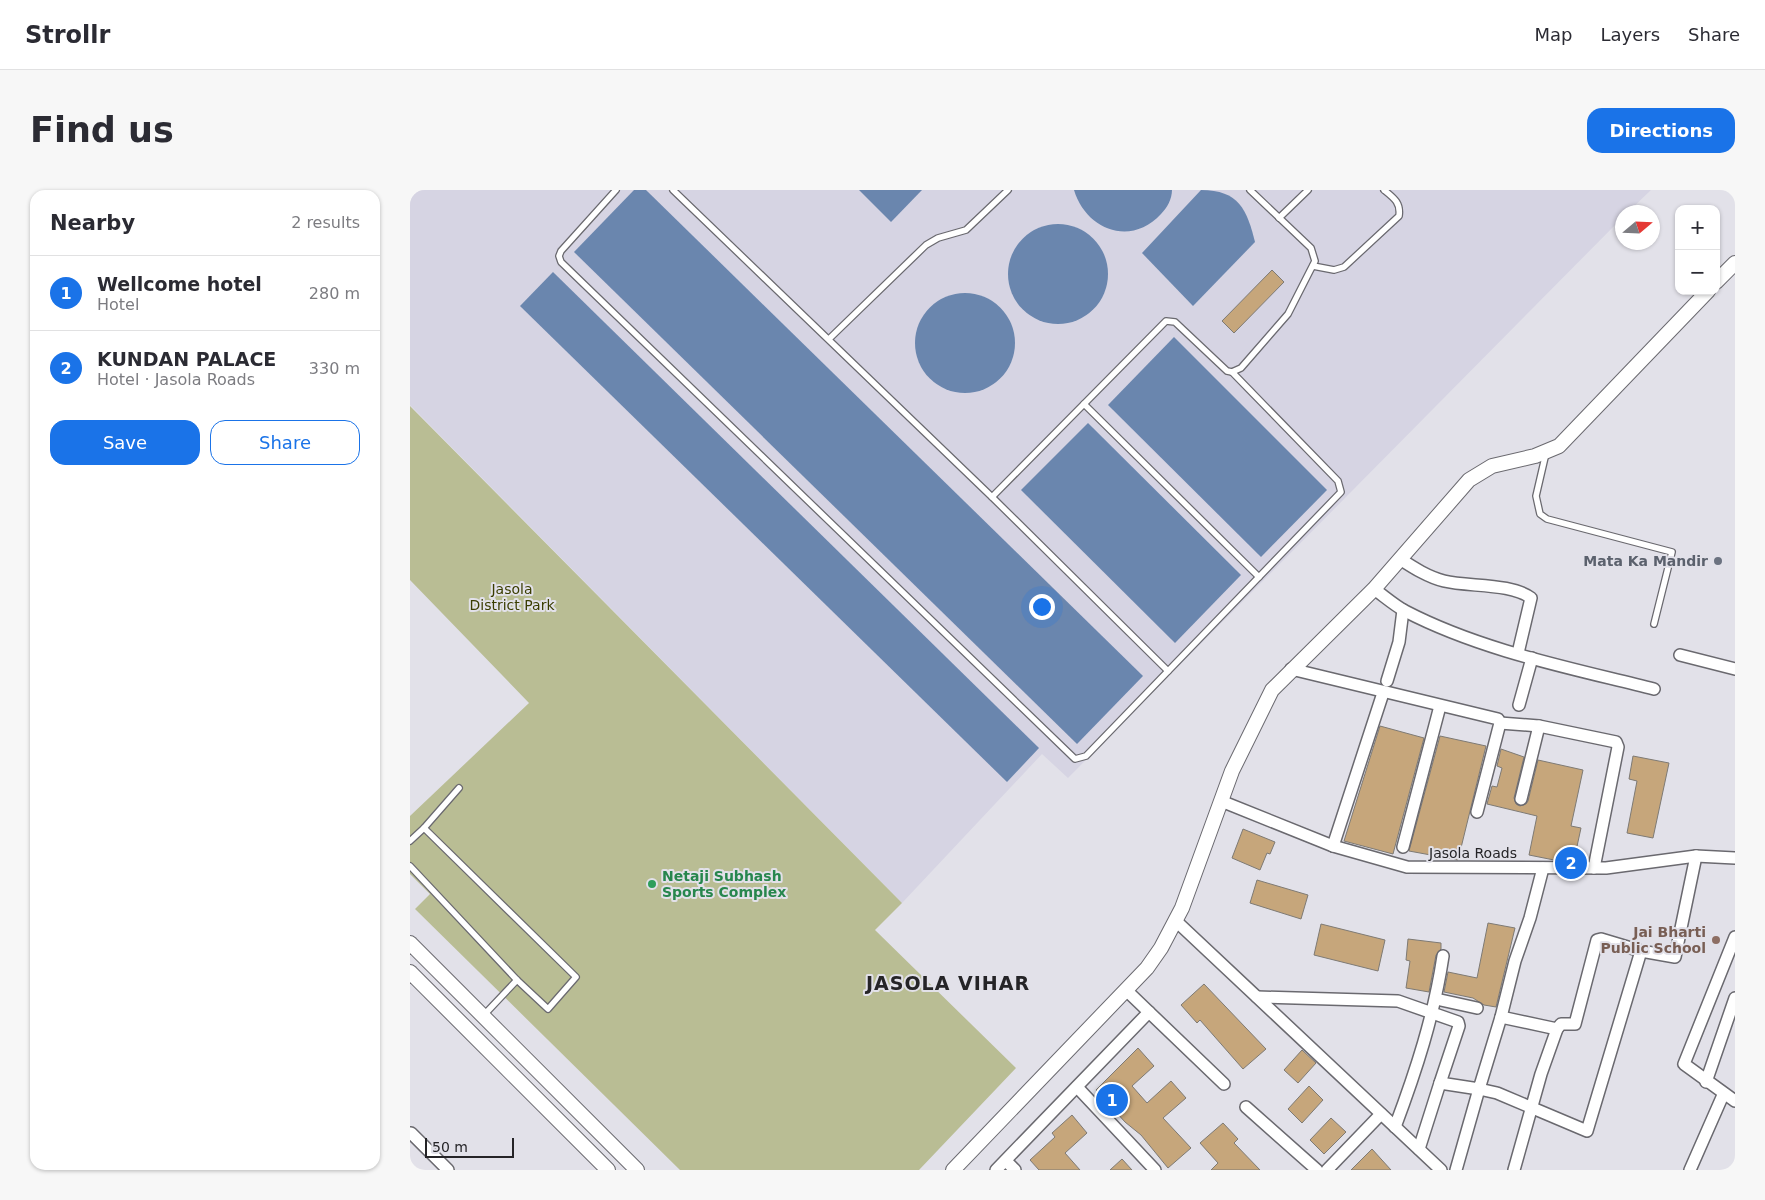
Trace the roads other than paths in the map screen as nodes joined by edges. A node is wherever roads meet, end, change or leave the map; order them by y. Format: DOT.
graph roads {
  1 [pos="616,190"];
  2 [pos="672,190"];
  3 [pos="1008,190"];
  4 [pos="1250,190"];
  5 [pos="1308,190"];
  6 [pos="1384,190"];
  7 [pos="1279,218"];
  8 [pos="1735,263"];
  9 [pos="1313,266"];
  10 [pos="1720,278"];
  11 [pos="1704,295"];
  12 [pos="829,339"];
  13 [pos="1232,372"];
  14 [pos="1084,404"];
  15 [pos="1546,453"];
  16 [pos="992,497"];
  17 [pos="1400,559"];
  18 [pos="1259,577"];
  19 [pos="1374,589"];
  20 [pos="1403,610"];
  21 [pos="1654,624"];
  22 [pos="1518,653"];
  23 [pos="1680,655"];
  24 [pos="1532,658"];
  25 [pos="1291,669"];
  26 [pos="1735,669"];
  27 [pos="1168,672"];
  28 [pos="1387,681"];
  29 [pos="1654,689"];
  30 [pos="1383,693"];
  31 [pos="1519,705"];
  32 [pos="1440,706"];
  33 [pos="1500,723"];
  34 [pos="1539,726"];
  35 [pos="459,788"];
  36 [pos="1522,799"];
  37 [pos="1221,801"];
  38 [pos="1478,812"];
  39 [pos="424,828"];
  40 [pos="410,841"];
  41 [pos="1333,846"];
  42 [pos="1403,848"];
  43 [pos="1696,856"];
  44 [pos="1735,858"];
  45 [pos="410,866"];
  46 [pos="1542,868"];
  47 [pos="1594,868"];
  48 [pos="1176,921"];
  49 [pos="1735,937"];
  50 [pos="410,943"];
  51 [pos="1642,951"];
  52 [pos="1442,956"];
  53 [pos="410,972"];
  54 [pos="517,980"];
  55 [pos="1126,990"];
  56 [pos="1257,997"];
  57 [pos="1735,998"];
  58 [pos="1436,999"];
  59 [pos="1477,1008"];
  60 [pos="1150,1012"];
  61 [pos="1433,1014"];
  62 [pos="483,1016"];
  63 [pos="1502,1017"];
  64 [pos="1557,1029"];
  65 [pos="1706,1082"];
  66 [pos="1440,1083"];
  67 [pos="1224,1084"];
  68 [pos="1077,1087"];
  69 [pos="1479,1089"];
  70 [pos="1723,1095"];
  71 [pos="1735,1101"];
  72 [pos="1246,1107"];
  73 [pos="1532,1108"];
  74 [pos="1381,1114"];
  75 [pos="1395,1127"];
  76 [pos="411,1133"];
  77 [pos="1419,1149"];
  78 [pos="1006,1161"];
  79 [pos="448,1170"];
  80 [pos="608,1170"];
  81 [pos="637,1170"];
  82 [pos="953,1170"];
  83 [pos="996,1170"];
  84 [pos="1015,1170"];
  85 [pos="1155,1170"];
  86 [pos="1317,1170"];
  87 [pos="1327,1170"];
  88 [pos="1441,1170"];
  89 [pos="1456,1170"];
  90 [pos="1514,1170"];
  91 [pos="1690,1170"];
  1 -- 27 [label="lane"];
  2 -- 12 [label="lane"];
  3 -- 12 [label="lane"];
  4 -- 7 [label="lane"];
  5 -- 7 [label="lane"];
  6 -- 9 [label="lane"];
  7 -- 9 [label="lane"];
  8 -- 10 [label="street"];
  9 -- 13 [label="lane"];
  11 -- 15 [label="street"];
  12 -- 16 [label="lane"];
  13 -- 14 [label="lane"];
  13 -- 18 [label="lane"];
  14 -- 16 [label="lane"];
  14 -- 18 [label="lane"];
  15 -- 17 [label="street"];
  15 -- 21 [label="lane"];
  16 -- 27 [label="lane"];
  17 -- 19 [label="street"];
  17 -- 22 [label="street"];
  18 -- 27 [label="lane"];
  19 -- 20 [label="street"];
  19 -- 25 [label="street"];
  20 -- 22 [label="street"];
  20 -- 28 [label="street"];
  22 -- 24 [label="street"];
  23 -- 26 [label="street"];
  24 -- 29 [label="street"];
  24 -- 31 [label="street"];
  25 -- 30 [label="street"];
  25 -- 37 [label="street"];
  30 -- 32 [label="street"];
  30 -- 41 [label="street"];
  32 -- 33 [label="street"];
  32 -- 42 [label="street"];
  33 -- 34 [label="street"];
  33 -- 38 [label="street"];
  34 -- 36 [label="street"];
  34 -- 47 [label="street"];
  35 -- 39 [label="lane"];
  37 -- 41 [label="street, Jasola Roads"];
  37 -- 48 [label="street"];
  39 -- 40 [label="lane"];
  39 -- 54 [label="lane"];
  41 -- 46 [label="street, Jasola Roads"];
  43 -- 44 [label="street, Jasola Roads"];
  43 -- 47 [label="street, Jasola Roads"];
  43 -- 51 [label="street"];
  45 -- 54 [label="lane"];
  46 -- 47 [label="street, Jasola Roads"];
  46 -- 63 [label="street"];
  48 -- 55 [label="street"];
  48 -- 56 [label="street"];
  49 -- 65 [label="street"];
  50 -- 62 [label="street"];
  51 -- 64 [label="street"];
  51 -- 73 [label="street"];
  52 -- 58 [label="street"];
  53 -- 80 [label="street"];
  54 -- 62 [label="lane"];
  55 -- 60 [label="street"];
  55 -- 82 [label="street"];
  56 -- 61 [label="street"];
  56 -- 74 [label="street"];
  57 -- 65 [label="street"];
  58 -- 59 [label="street"];
  58 -- 61 [label="street"];
  60 -- 67 [label="street"];
  60 -- 68 [label="street"];
  61 -- 66 [label="street"];
  61 -- 75 [label="street"];
  62 -- 81 [label="street"];
  63 -- 64 [label="street"];
  63 -- 69 [label="street"];
  64 -- 73 [label="street"];
  65 -- 70 [label="street"];
  66 -- 69 [label="street"];
  66 -- 77 [label="street"];
  68 -- 78 [label="street"];
  68 -- 85 [label="street"];
  69 -- 73 [label="street"];
  69 -- 89 [label="street"];
  70 -- 71 [label="street"];
  70 -- 91 [label="street"];
  72 -- 86 [label="street"];
  73 -- 90 [label="street"];
  74 -- 75 [label="street"];
  74 -- 87 [label="street"];
  75 -- 77 [label="street"];
  76 -- 79 [label="street"];
  77 -- 88 [label="street"];
  78 -- 83 [label="street"];
  78 -- 84 [label="street"];
}
